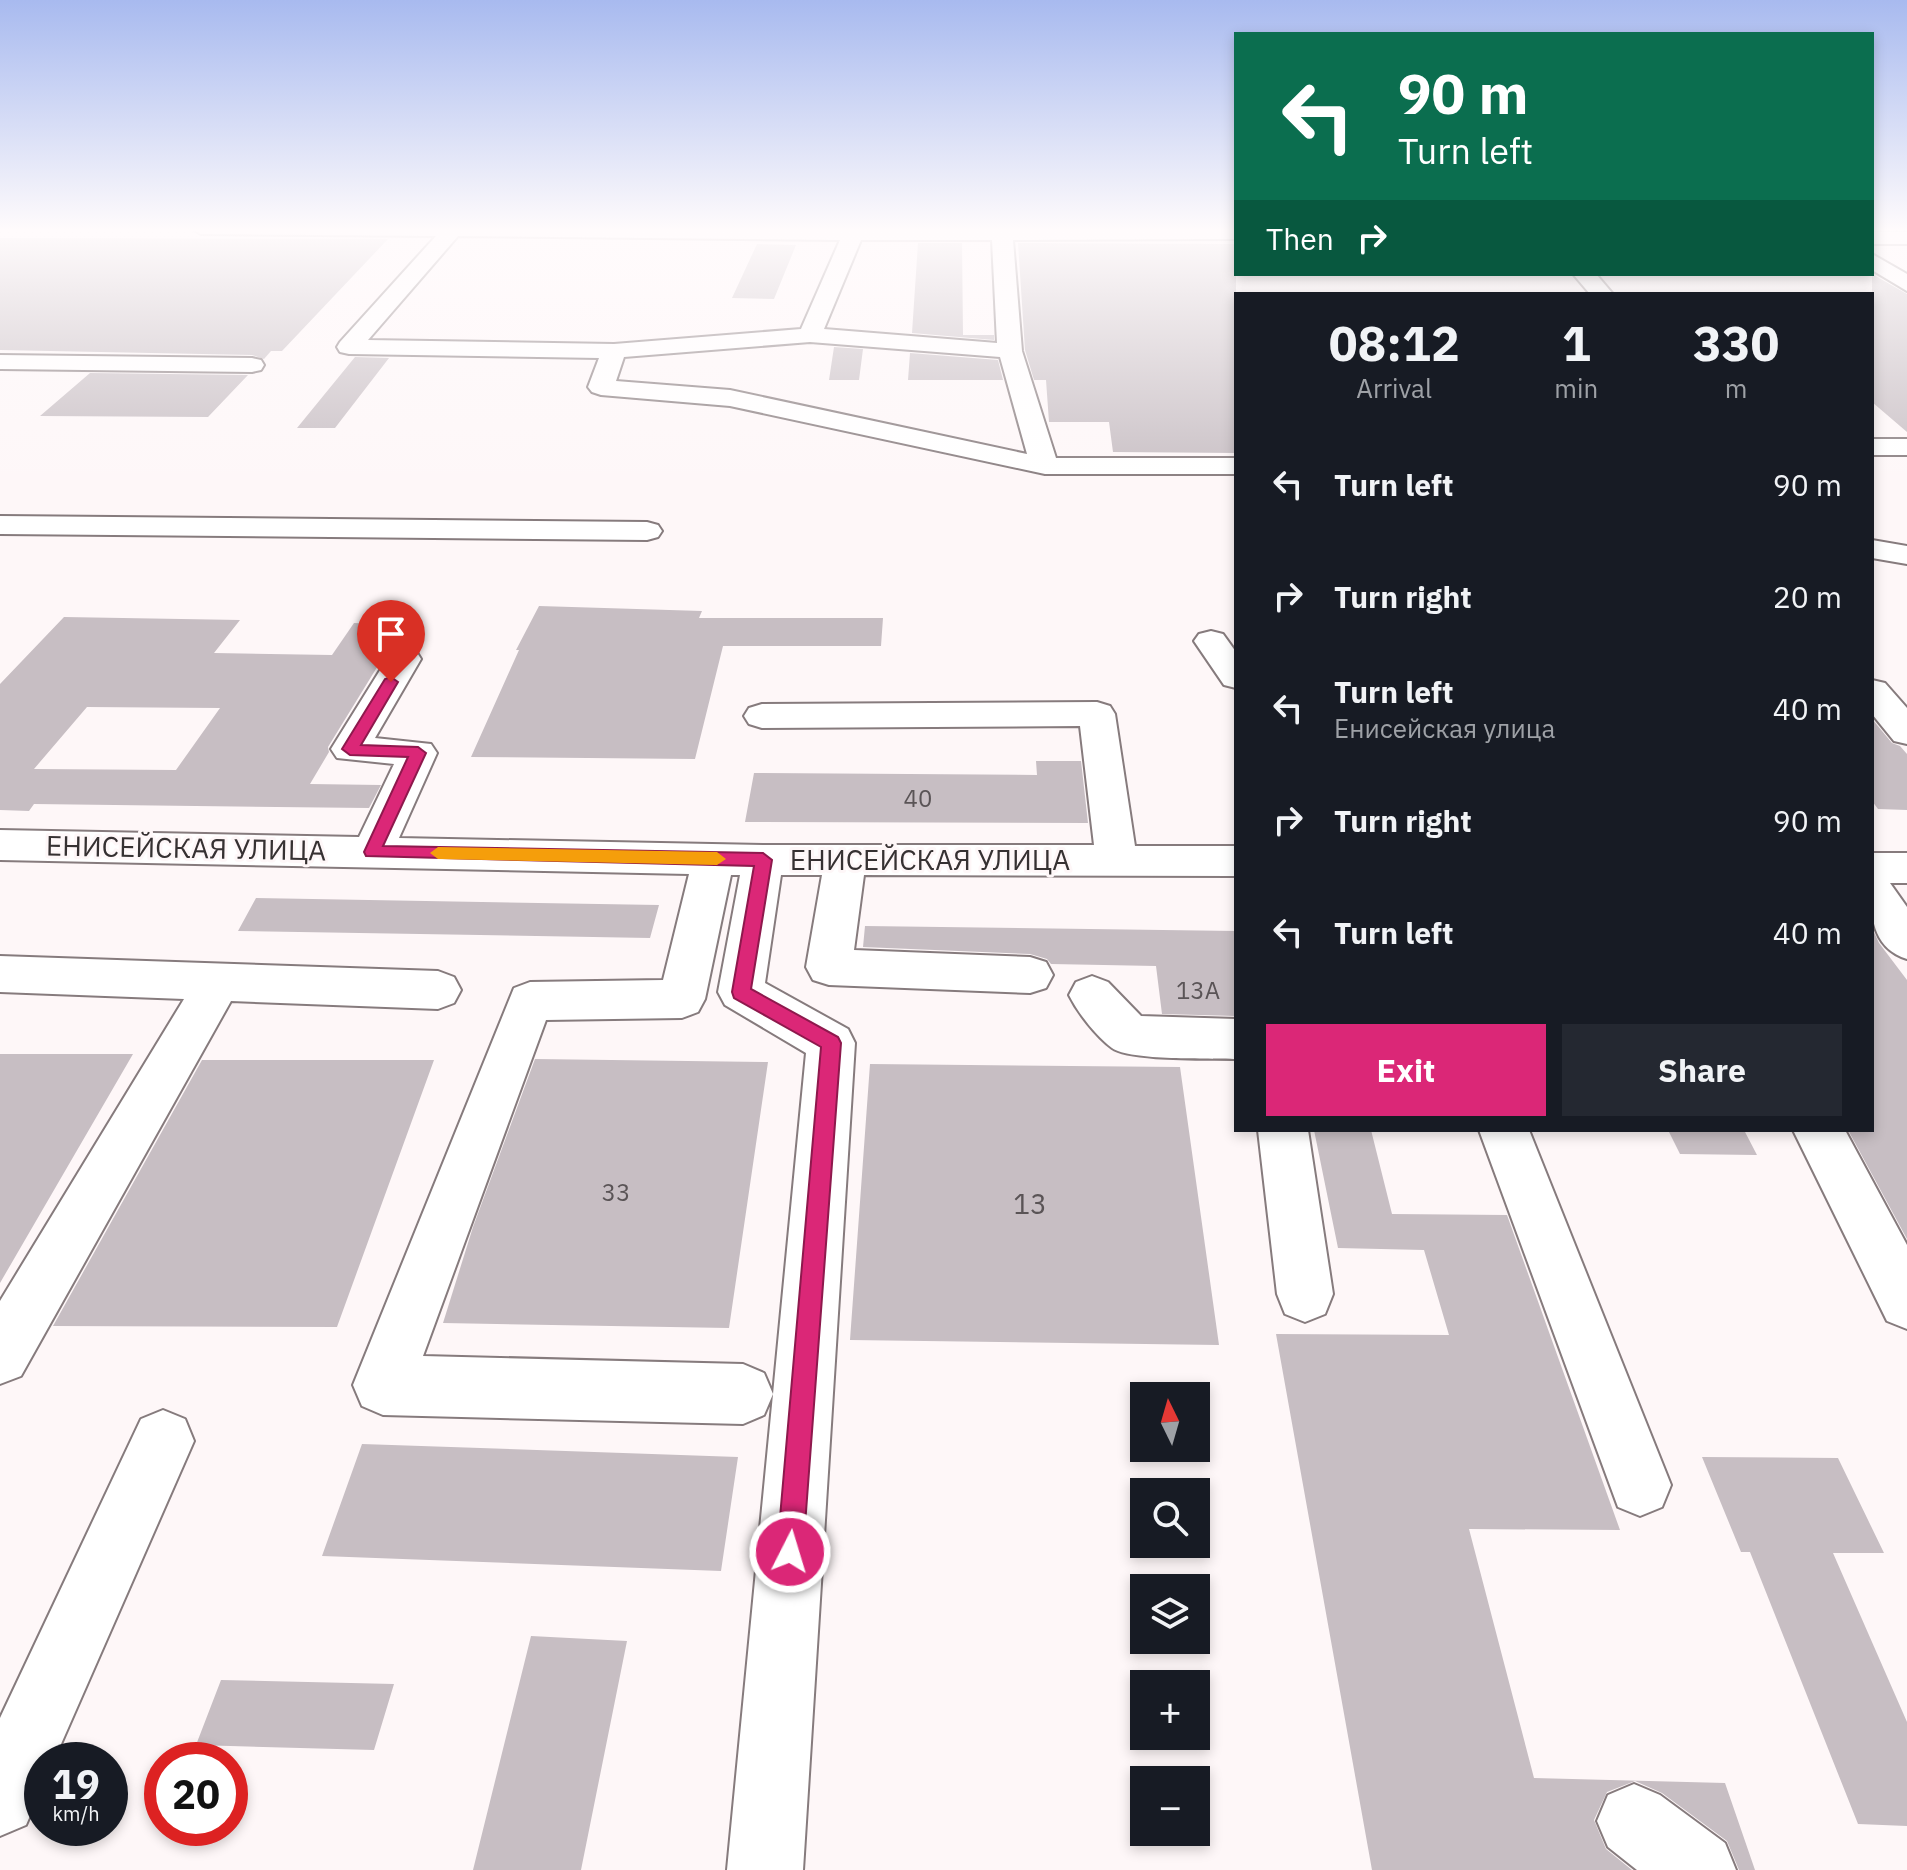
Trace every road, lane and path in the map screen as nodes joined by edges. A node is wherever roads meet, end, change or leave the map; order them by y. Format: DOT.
graph roads {
  1 [pos="377,315"];
  2 [pos="819,315"];
  3 [pos="1008,315"];
  4 [pos="810,335"];
  5 [pos="614,351"];
  6 [pos="1010,351"];
  7 [pos="0,362"];
  8 [pos="252,365"];
  9 [pos="1874,447"];
  10 [pos="1907,447"];
  11 [pos="1045,466"];
  12 [pos="1234,466"];
  13 [pos="0,525"];
  14 [pos="647,531"];
  15 [pos="1907,537"];
  16 [pos="1874,538"];
  17 [pos="1874,549"];
  18 [pos="1907,555"];
  19 [pos="1211,641"];
  20 [pos="404,659"];
  21 [pos="1234,674"];
  22 [pos="1874,693"];
  23 [pos="762,716"];
  24 [pos="1907,732"];
  25 [pos="0,845"];
  26 [pos="372,852"];
  27 [pos="738,859"];
  28 [pos="845,860"];
  29 [pos="1117,861"];
  30 [pos="1234,861"];
  31 [pos="1874,868"];
  32 [pos="1907,868"];
  33 [pos="1874,893"];
  34 [pos="1907,942"];
  35 [pos="0,974"];
  36 [pos="1030,975"];
  37 [pos="218,982"];
  38 [pos="438,990"];
  39 [pos="1092,995"];
  40 [pos="1234,1039"];
  41 [pos="1283,1132"];
  42 [pos="1505,1132"];
  43 [pos="1819,1132"];
  44 [pos="1305,1294"];
  45 [pos="1907,1301"];
  46 [pos="0,1355"];
  47 [pos="743,1394"];
  48 [pos="163,1441"];
  49 [pos="1640,1485"];
  50 [pos="0,1799"];
  51 [pos="1634,1821"];
  52 [pos="765,1870"];
  53 [pos="1698,1870"];
  1 -- 5 [label="street"];
  2 -- 4 [label="street"];
  3 -- 6 [label="street"];
  4 -- 5 [label="street"];
  4 -- 6 [label="street"];
  5 -- 11 [label="street"];
  6 -- 11 [label="street"];
  7 -- 8 [label="street"];
  9 -- 10 [label="street"];
  11 -- 12 [label="street"];
  13 -- 14 [label="street"];
  15 -- 16 [label="street"];
  17 -- 18 [label="street"];
  19 -- 21 [label="street"];
  20 -- 26 [label="street"];
  22 -- 24 [label="street"];
  23 -- 29 [label="street"];
  25 -- 26 [label="street, ЕНИСЕЙСКАЯ УЛИЦА"];
  26 -- 27 [label="street, ЕНИСЕЙСКАЯ УЛИЦА"];
  27 -- 28 [label="street, ЕНИСЕЙСКАЯ УЛИЦА"];
  27 -- 47 [label="street"];
  27 -- 52 [label="street"];
  28 -- 29 [label="street, ЕНИСЕЙСКАЯ УЛИЦА"];
  28 -- 36 [label="street"];
  29 -- 30 [label="street, ЕНИСЕЙСКАЯ УЛИЦА"];
  31 -- 32 [label="street"];
  33 -- 34 [label="street"];
  35 -- 37 [label="street"];
  37 -- 38 [label="street"];
  37 -- 46 [label="street"];
  39 -- 40 [label="street"];
  41 -- 44 [label="street"];
  42 -- 49 [label="street"];
  43 -- 45 [label="street"];
  48 -- 50 [label="street"];
  51 -- 53 [label="street"];
}
